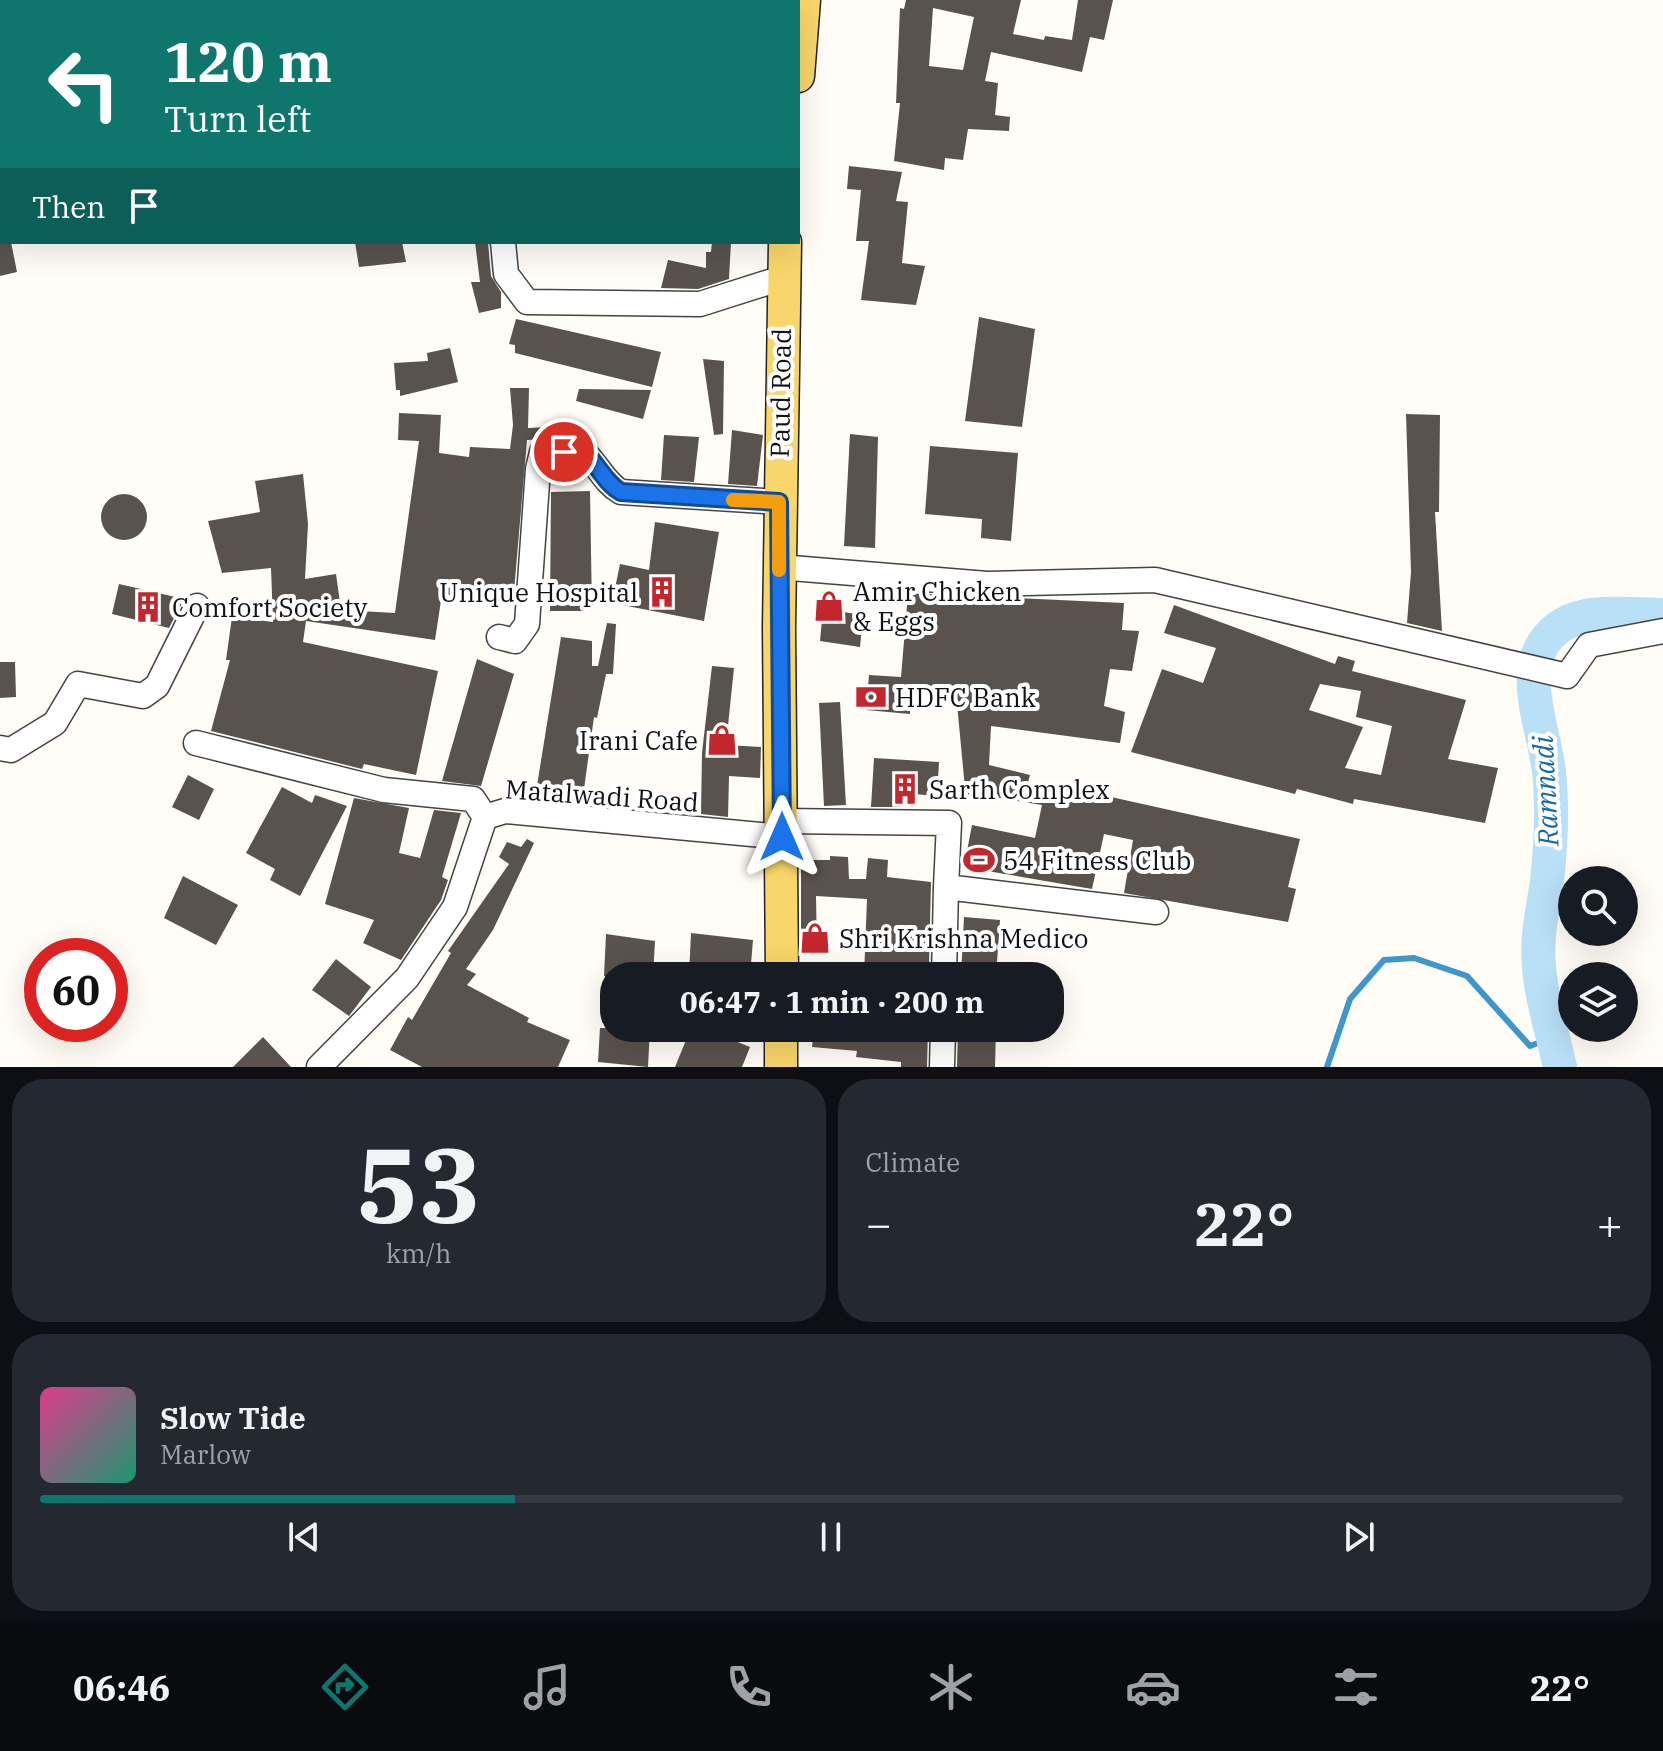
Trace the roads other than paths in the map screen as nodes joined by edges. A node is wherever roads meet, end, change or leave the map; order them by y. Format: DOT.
graph roads {
  1 [pos="804,0"];
  2 [pos="800,51"];
  3 [pos="503,244"];
  4 [pos="785,244"];
  5 [pos="782,278"];
  6 [pos="779,502"];
  7 [pos="779,567"];
  8 [pos="197,606"];
  9 [pos="1663,631"];
  10 [pos="499,637"];
  11 [pos="196,743"];
  12 [pos="0,748"];
  13 [pos="485,817"];
  14 [pos="782,829"];
  15 [pos="946,887"];
  16 [pos="1156,912"];
  17 [pos="782,962"];
  18 [pos="944,962"];
  19 [pos="781,1042"];
  20 [pos="943,1042"];
  21 [pos="319,1067"];
  22 [pos="781,1067"];
  23 [pos="942,1067"];
  1 -- 2 [label="main road"];
  3 -- 5 [label="street"];
  4 -- 5 [label="main road, Paud Road"];
  5 -- 6 [label="main road, Paud Road"];
  6 -- 7 [label="main road, Paud Road"];
  6 -- 10 [label="street"];
  7 -- 9 [label="street"];
  7 -- 14 [label="main road, Paud Road"];
  8 -- 12 [label="street"];
  11 -- 13 [label="street"];
  13 -- 14 [label="street, Matalwadi Road"];
  13 -- 21 [label="street, Matalwadi Road"];
  14 -- 15 [label="street, Matalwadi Road"];
  14 -- 17 [label="main road, Paud Road"];
  15 -- 16 [label="street"];
  15 -- 18 [label="street"];
  19 -- 22 [label="main road"];
  20 -- 23 [label="street"];
}
